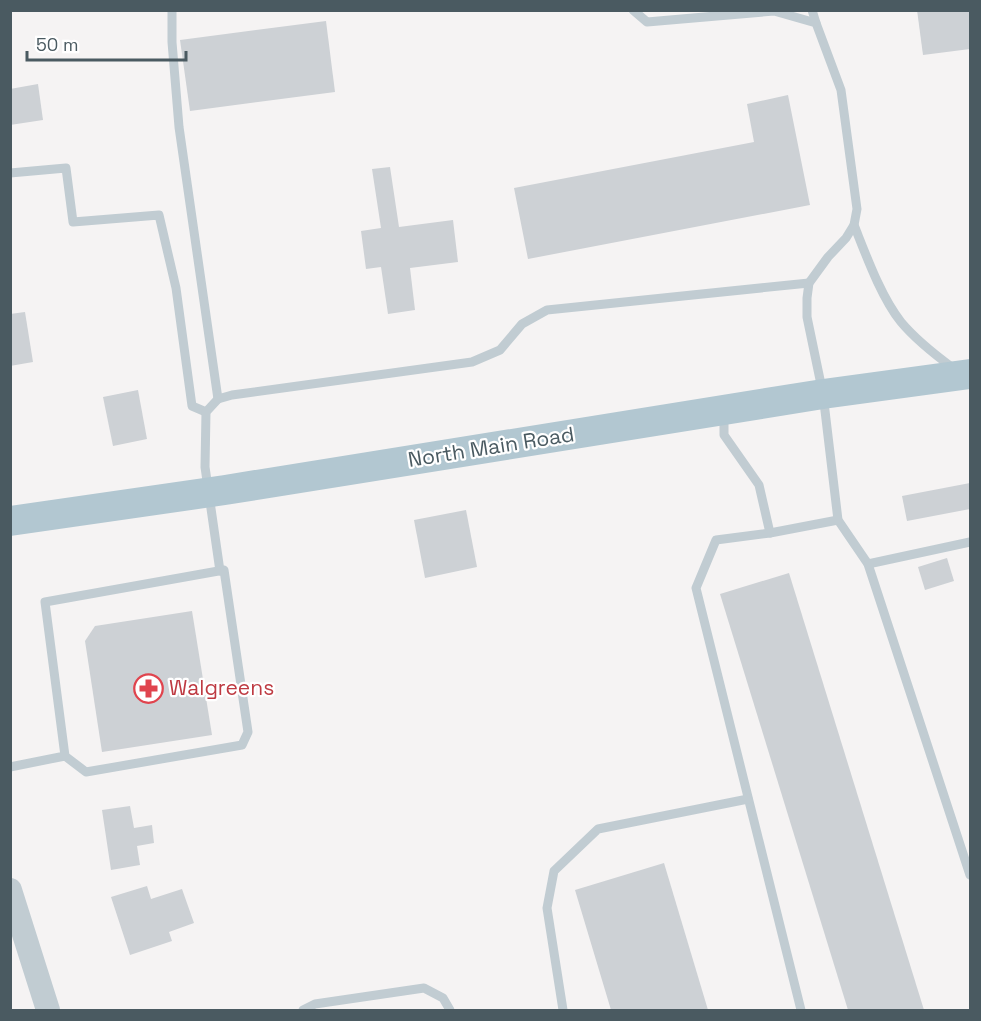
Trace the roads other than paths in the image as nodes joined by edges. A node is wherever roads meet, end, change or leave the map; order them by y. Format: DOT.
graph roads {
  1 [pos="172,10"];
  2 [pos="633,10"];
  3 [pos="812,10"];
  4 [pos="816,23"];
  5 [pos="10,173"];
  6 [pos="854,225"];
  7 [pos="809,283"];
  8 [pos="967,374"];
  9 [pos="824,394"];
  10 [pos="218,399"];
  11 [pos="724,410"];
  12 [pos="206,412"];
  13 [pos="209,493"];
  14 [pos="838,520"];
  15 [pos="10,521"];
  16 [pos="770,533"];
  17 [pos="970,542"];
  18 [pos="868,564"];
  19 [pos="220,571"];
  20 [pos="65,756"];
  21 [pos="10,767"];
  22 [pos="748,799"];
  23 [pos="970,875"];
  24 [pos="13,904"];
  25 [pos="48,1011"];
  26 [pos="303,1011"];
  27 [pos="450,1011"];
  28 [pos="563,1011"];
  29 [pos="801,1011"];
  1 -- 10 [label="lane"];
  2 -- 4 [label="lane"];
  3 -- 4 [label="lane"];
  4 -- 6 [label="lane"];
  5 -- 12 [label="lane"];
  6 -- 7 [label="lane"];
  6 -- 8 [label="lane"];
  7 -- 9 [label="lane"];
  7 -- 10 [label="lane"];
  8 -- 9 [label="main road, North Main Road"];
  9 -- 11 [label="main road, North Main Road"];
  9 -- 14 [label="lane"];
  10 -- 12 [label="lane"];
  11 -- 13 [label="main road, North Main Road"];
  11 -- 16 [label="lane"];
  12 -- 13 [label="lane"];
  13 -- 15 [label="main road, North Main Road"];
  13 -- 19 [label="lane"];
  14 -- 16 [label="lane"];
  14 -- 18 [label="lane"];
  16 -- 22 [label="lane"];
  17 -- 18 [label="lane"];
  18 -- 23 [label="lane"];
  19 -- 20 [label="lane"];
  19 -- 20 [label="lane"];
  20 -- 21 [label="lane"];
  22 -- 28 [label="lane"];
  22 -- 29 [label="lane"];
  24 -- 25 [label="street"];
  26 -- 27 [label="lane"];
}
